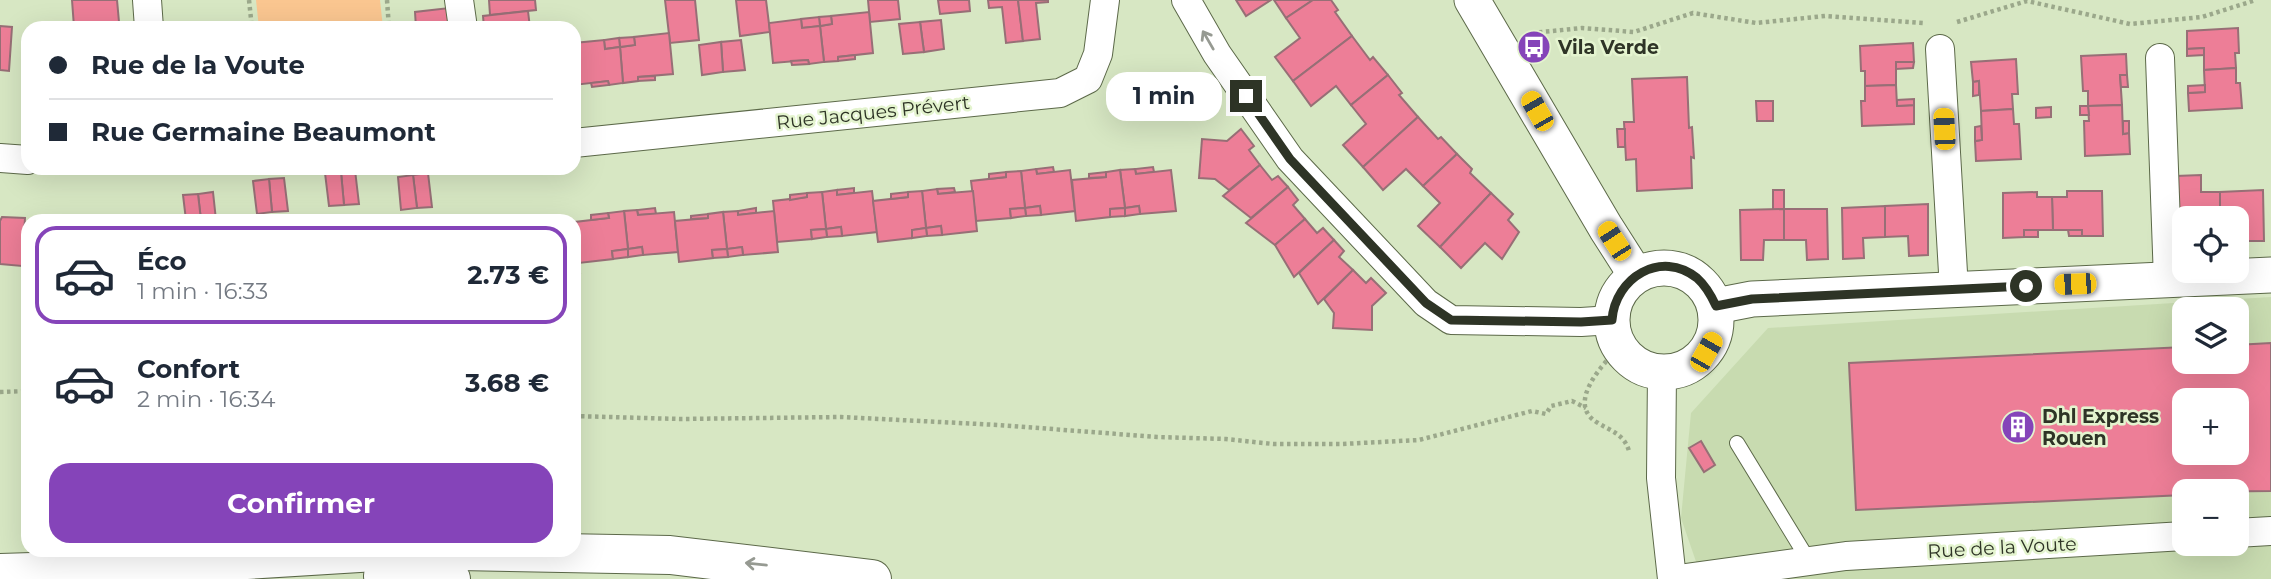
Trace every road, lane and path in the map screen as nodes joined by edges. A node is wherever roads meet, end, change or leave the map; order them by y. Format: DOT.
graph roads {
  1 [pos="147,0"];
  2 [pos="249,0"];
  3 [pos="387,0"];
  4 [pos="459,0"];
  5 [pos="1105,0"];
  6 [pos="1186,0"];
  7 [pos="1472,0"];
  8 [pos="2256,0"];
  9 [pos="148,21"];
  10 [pos="251,21"];
  11 [pos="388,21"];
  12 [pos="462,21"];
  13 [pos="1939,31"];
  14 [pos="1501,49"];
  15 [pos="2160,58"];
  16 [pos="581,142"];
  17 [pos="0,158"];
  18 [pos="21,160"];
  19 [pos="1636,275"];
  20 [pos="2271,275"];
  21 [pos="2168,280"];
  22 [pos="1954,289"];
  23 [pos="1716,306"];
  24 [pos="1615,333"];
  25 [pos="1662,372"];
  26 [pos="21,391"];
  27 [pos="0,392"];
  28 [pos="581,416"];
  29 [pos="1737,443"];
  30 [pos="2271,531"];
  31 [pos="2249,532"];
  32 [pos="2172,537"];
  33 [pos="581,553"];
  34 [pos="295,557"];
  35 [pos="1809,561"];
  36 [pos="1853,567"];
  37 [pos="102,569"];
  38 [pos="0,573"];
  39 [pos="451,579"];
  40 [pos="872,579"];
  41 [pos="1672,579"];
  42 [pos="1678,579"];
  1 -- 9 [label="street"];
  2 -- 10 [label="path"];
  3 -- 11 [label="path"];
  4 -- 12 [label="street"];
  5 -- 16 [label="street, Rue Jacques Prévert"];
  24 -- 6 [label="street, one-way"];
  7 -- 14 [label="street"];
  8 -- 13 [label="path"];
  13 -- 14 [label="path"];
  13 -- 22 [label="street"];
  14 -- 19 [label="street"];
  15 -- 21 [label="street"];
  17 -- 18 [label="street"];
  19 -- 23 [label="street"];
  19 -- 24 [label="street"];
  20 -- 21 [label="street"];
  21 -- 22 [label="street"];
  22 -- 23 [label="street"];
  23 -- 25 [label="street"];
  24 -- 25 [label="street"];
  24 -- 28 [label="path"];
  25 -- 41 [label="street"];
  26 -- 27 [label="path"];
  29 -- 35 [label="lane"];
  30 -- 31 [label="street"];
  32 -- 36 [label="street, Rue de la Voute"];
  40 -- 33 [label="highway, one-way"];
  34 -- 37 [label="highway, one-way"];
  35 -- 36 [label="street, Rue de la Voute"];
  35 -- 42 [label="street, Rue de la Voute"];
  37 -- 38 [label="highway"];
  37 -- 39 [label="highway"];
}
